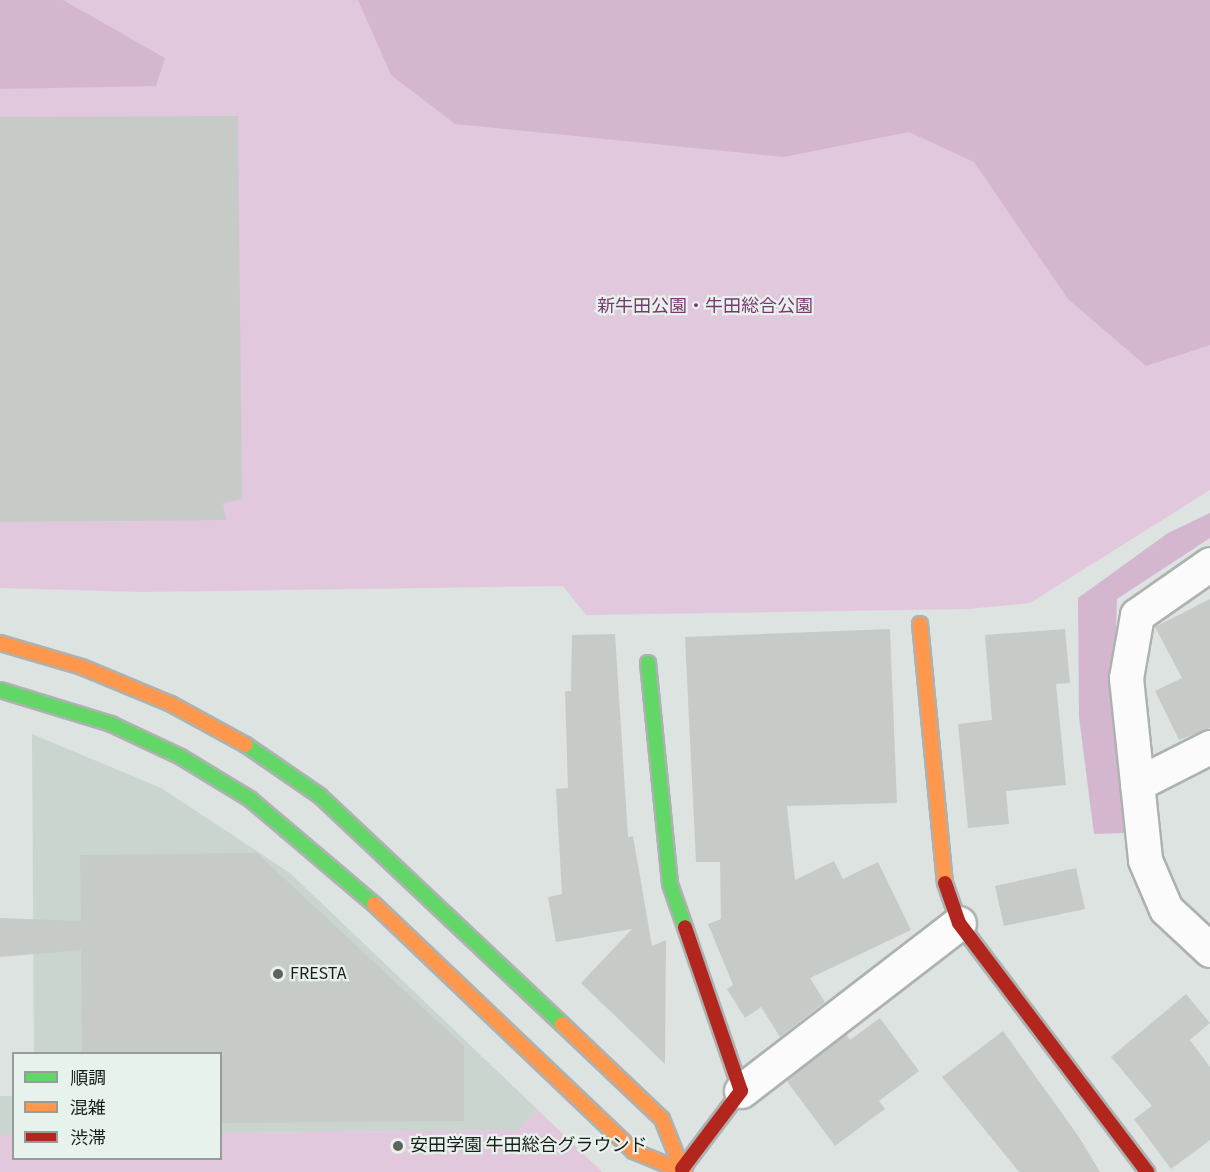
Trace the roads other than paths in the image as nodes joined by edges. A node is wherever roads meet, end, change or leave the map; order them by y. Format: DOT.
graph roads {
  1 [pos="1210,564"];
  2 [pos="920,624"];
  3 [pos="0,643"];
  4 [pos="648,663"];
  5 [pos="0,690"];
  6 [pos="1210,747"];
  7 [pos="1137,784"];
  8 [pos="959,922"];
  9 [pos="1210,950"];
  10 [pos="741,1091"];
  11 [pos="684,1171"];
  12 [pos="1147,1172"];
  1 -- 7 [label="street"];
  2 -- 8 [label="street"];
  3 -- 11 [label="street"];
  4 -- 10 [label="street"];
  5 -- 11 [label="street"];
  6 -- 7 [label="street"];
  7 -- 9 [label="street"];
  8 -- 10 [label="street"];
  8 -- 12 [label="street"];
  10 -- 11 [label="street"];
}
